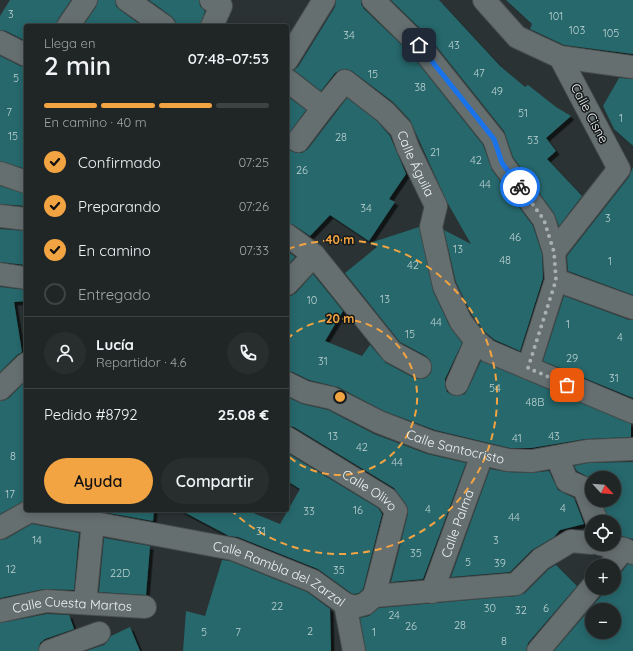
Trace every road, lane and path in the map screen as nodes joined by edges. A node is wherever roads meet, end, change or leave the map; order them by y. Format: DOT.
graph roads {
  1 [pos="86,0"];
  2 [pos="127,0"];
  3 [pos="211,0"];
  4 [pos="324,0"];
  5 [pos="373,0"];
  6 [pos="484,0"];
  7 [pos="69,24"];
  8 [pos="161,24"];
  9 [pos="213,24"];
  10 [pos="0,42"];
  11 [pos="24,54"];
  12 [pos="289,57"];
  13 [pos="560,57"];
  14 [pos="633,67"];
  15 [pos="289,82"];
  16 [pos="323,108"];
  17 [pos="298,141"];
  18 [pos="0,173"];
  19 [pos="24,181"];
  20 [pos="0,216"];
  21 [pos="24,220"];
  22 [pos="289,236"];
  23 [pos="554,252"];
  24 [pos="314,255"];
  25 [pos="0,274"];
  26 [pos="24,278"];
  27 [pos="556,280"];
  28 [pos="289,282"];
  29 [pos="633,308"];
  30 [pos="476,341"];
  31 [pos="24,366"];
  32 [pos="420,367"];
  33 [pos="528,368"];
  34 [pos="289,384"];
  35 [pos="457,384"];
  36 [pos="0,389"];
  37 [pos="633,412"];
  38 [pos="289,439"];
  39 [pos="633,449"];
  40 [pos="482,455"];
  41 [pos="557,457"];
  42 [pos="27,512"];
  43 [pos="40,512"];
  44 [pos="594,515"];
  45 [pos="93,522"];
  46 [pos="0,528"];
  47 [pos="585,543"];
  48 [pos="432,592"];
  49 [pos="585,595"];
  50 [pos="374,596"];
  51 [pos="85,603"];
  52 [pos="345,604"];
  53 [pos="145,607"];
  54 [pos="0,611"];
  55 [pos="99,633"];
  56 [pos="50,651"];
  57 [pos="354,651"];
  58 [pos="538,651"];
  1 -- 7 [label="street"];
  2 -- 8 [label="street"];
  3 -- 9 [label="street"];
  4 -- 12 [label="street"];
  5 -- 23 [label="street"];
  6 -- 13 [label="street"];
  10 -- 11 [label="street"];
  13 -- 14 [label="street"];
  13 -- 23 [label="street, Calle Cisne"];
  15 -- 16 [label="street"];
  16 -- 17 [label="street"];
  16 -- 30 [label="street, Calle Águila"];
  18 -- 19 [label="street"];
  20 -- 21 [label="street"];
  22 -- 24 [label="street"];
  23 -- 27 [label="street"];
  24 -- 28 [label="street"];
  24 -- 32 [label="street"];
  25 -- 26 [label="street"];
  27 -- 29 [label="street"];
  27 -- 33 [label="street"];
  30 -- 33 [label="street, Calle Águila"];
  30 -- 35 [label="street"];
  31 -- 36 [label="street"];
  33 -- 37 [label="street, Calle Águila"];
  34 -- 40 [label="street, Calle Santocristo"];
  38 -- 50 [label="street, Calle Olivo"];
  39 -- 41 [label="street, Calle Santocristo"];
  40 -- 41 [label="street, Calle Santocristo"];
  40 -- 48 [label="street, Calle Palma"];
  41 -- 44 [label="street"];
  42 -- 46 [label="street, Calle Rambla del Zarzal"];
  43 -- 45 [label="street, Calle Rambla del Zarzal"];
  45 -- 51 [label="street"];
  45 -- 52 [label="street, Calle Rambla del Zarzal"];
  47 -- 48 [label="street, Calle Rambla del Zarzal"];
  48 -- 50 [label="street, Calle Rambla del Zarzal"];
  49 -- 58 [label="street"];
  50 -- 52 [label="street, Calle Rambla del Zarzal"];
  51 -- 53 [label="street, Calle Cuesta Martos"];
  51 -- 54 [label="street, Calle Cuesta Martos"];
  52 -- 57 [label="street"];
  55 -- 56 [label="street"];
}
